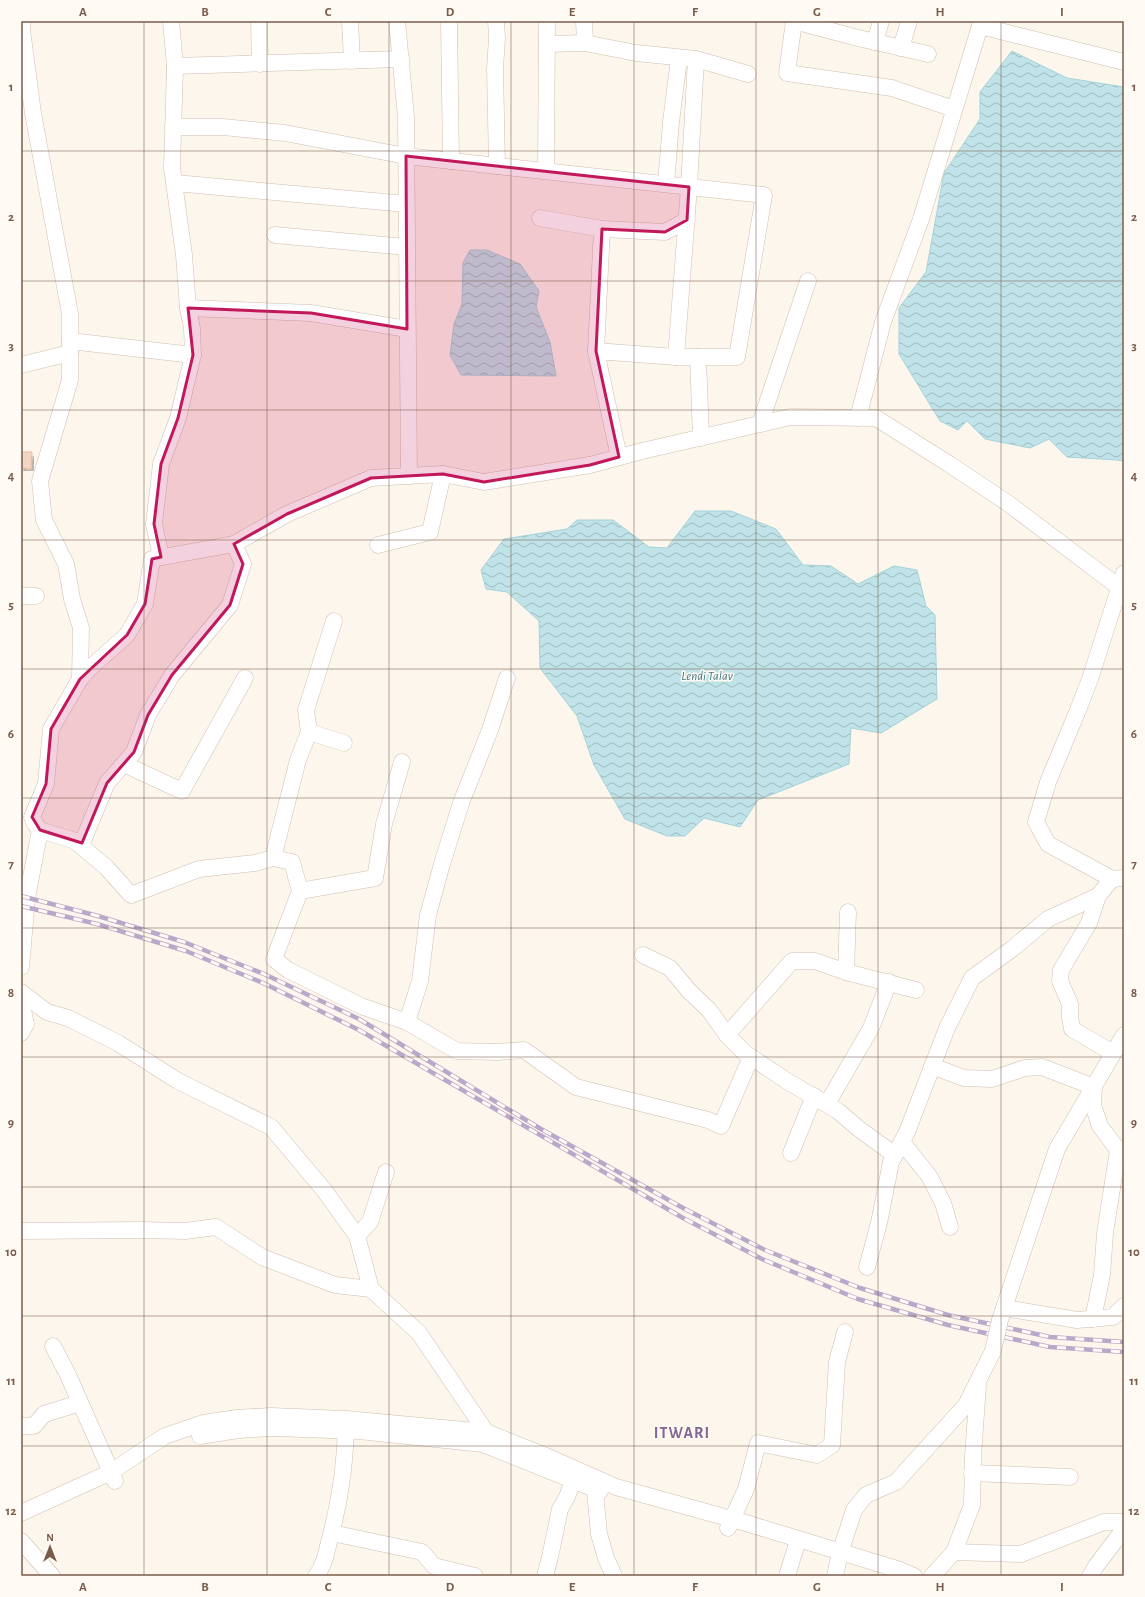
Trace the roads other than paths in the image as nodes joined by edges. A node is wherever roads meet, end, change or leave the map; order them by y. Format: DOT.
graph roads {
  1 [pos="23,21"];
  2 [pos="171,21"];
  3 [pos="259,21"];
  4 [pos="350,21"];
  5 [pos="398,21"];
  6 [pos="449,21"];
  7 [pos="496,21"];
  8 [pos="547,21"];
  9 [pos="584,21"];
  10 [pos="794,21"];
  11 [pos="881,21"];
  12 [pos="909,21"];
  13 [pos="981,23"];
  14 [pos="875,42"];
  15 [pos="585,43"];
  16 [pos="547,44"];
  17 [pos="901,48"];
  18 [pos="928,54"];
  19 [pos="679,58"];
  20 [pos="401,59"];
  21 [pos="696,60"];
  22 [pos="352,61"];
  23 [pos="1124,62"];
  24 [pos="260,64"];
  25 [pos="175,66"];
  26 [pos="748,74"];
  27 [pos="26,98"];
  28 [pos="954,109"];
  29 [pos="173,127"];
  30 [pos="406,156"];
  31 [pos="451,161"];
  32 [pos="497,166"];
  33 [pos="546,171"];
  34 [pos="175,183"];
  35 [pos="666,184"];
  36 [pos="689,187"];
  37 [pos="406,204"];
  38 [pos="540,218"];
  39 [pos="687,220"];
  40 [pos="602,229"];
  41 [pos="275,235"];
  42 [pos="406,247"];
  43 [pos="808,281"];
  44 [pos="188,308"];
  45 [pos="407,329"];
  46 [pos="70,347"];
  47 [pos="596,351"];
  48 [pos="193,355"];
  49 [pos="698,357"];
  50 [pos="676,358"];
  51 [pos="21,365"];
  52 [pos="858,418"];
  53 [pos="760,424"];
  54 [pos="700,438"];
  55 [pos="619,457"];
  56 [pos="443,474"];
  57 [pos="409,476"];
  58 [pos="234,544"];
  59 [pos="378,546"];
  60 [pos="161,557"];
  61 [pos="1122,584"];
  62 [pos="334,621"];
  63 [pos="245,678"];
  64 [pos="507,678"];
  65 [pos="80,679"];
  66 [pos="309,732"];
  67 [pos="344,743"];
  68 [pos="402,762"];
  69 [pos="124,764"];
  70 [pos="32,824"];
  71 [pos="76,842"];
  72 [pos="273,858"];
  73 [pos="1118,878"];
  74 [pos="300,891"];
  75 [pos="1098,896"];
  76 [pos="848,912"];
  77 [pos="643,955"];
  78 [pos="21,967"];
  79 [pos="846,972"];
  80 [pos="889,982"];
  81 [pos="916,990"];
  82 [pos="21,992"];
  83 [pos="21,1001"];
  84 [pos="407,1022"];
  85 [pos="21,1033"];
  86 [pos="727,1035"];
  87 [pos="1124,1035"];
  88 [pos="1114,1053"];
  89 [pos="751,1057"];
  90 [pos="932,1066"];
  91 [pos="1094,1086"];
  92 [pos="820,1100"];
  93 [pos="898,1148"];
  94 [pos="791,1153"];
  95 [pos="386,1172"];
  96 [pos="950,1227"];
  97 [pos="21,1231"];
  98 [pos="357,1236"];
  99 [pos="866,1267"];
  100 [pos="372,1289"];
  101 [pos="1124,1306"];
  102 [pos="1002,1314"];
  103 [pos="1093,1319"];
  104 [pos="844,1332"];
  105 [pos="53,1346"];
  106 [pos="979,1379"];
  107 [pos="80,1404"];
  108 [pos="346,1425"];
  109 [pos="21,1426"];
  110 [pos="484,1438"];
  111 [pos="972,1473"];
  112 [pos="113,1476"];
  113 [pos="1070,1477"];
  114 [pos="573,1481"];
  115 [pos="594,1483"];
  116 [pos="21,1514"];
  117 [pos="1124,1522"];
  118 [pos="730,1524"];
  119 [pos="21,1525"];
  120 [pos="1124,1529"];
  121 [pos="332,1533"];
  122 [pos="21,1541"];
  123 [pos="798,1543"];
  124 [pos="954,1552"];
  125 [pos="838,1563"];
  126 [pos="904,1574"];
  127 [pos="52,1576"];
  128 [pos="316,1576"];
  129 [pos="475,1576"];
  130 [pos="545,1576"];
  131 [pos="614,1576"];
  132 [pos="787,1576"];
  133 [pos="881,1576"];
  134 [pos="932,1576"];
  135 [pos="1090,1576"];
  1 -- 27 [label="street"];
  2 -- 25 [label="street"];
  3 -- 24 [label="street"];
  4 -- 22 [label="street"];
  5 -- 20 [label="street"];
  6 -- 31 [label="street"];
  7 -- 32 [label="street"];
  8 -- 16 [label="street"];
  9 -- 15 [label="street"];
  10 -- 14 [label="street"];
  10 -- 28 [label="street"];
  11 -- 14 [label="street"];
  12 -- 17 [label="street"];
  13 -- 23 [label="street"];
  13 -- 28 [label="street"];
  14 -- 17 [label="street"];
  15 -- 16 [label="street"];
  15 -- 19 [label="street"];
  16 -- 33 [label="street"];
  17 -- 18 [label="street"];
  19 -- 21 [label="street"];
  19 -- 35 [label="street"];
  20 -- 22 [label="street"];
  20 -- 30 [label="street"];
  21 -- 26 [label="street"];
  21 -- 36 [label="street"];
  22 -- 24 [label="street"];
  24 -- 25 [label="street"];
  25 -- 29 [label="street"];
  27 -- 46 [label="street"];
  28 -- 52 [label="street"];
  29 -- 30 [label="street"];
  29 -- 34 [label="street"];
  30 -- 31 [label="street"];
  30 -- 37 [label="street"];
  31 -- 32 [label="street"];
  32 -- 33 [label="street"];
  33 -- 35 [label="street"];
  34 -- 37 [label="street"];
  34 -- 44 [label="street"];
  35 -- 36 [label="street"];
  36 -- 39 [label="street"];
  36 -- 49 [label="street"];
  37 -- 42 [label="street"];
  38 -- 40 [label="street"];
  39 -- 40 [label="street"];
  39 -- 50 [label="street"];
  40 -- 47 [label="street"];
  41 -- 42 [label="street"];
  42 -- 45 [label="street"];
  43 -- 53 [label="street"];
  44 -- 45 [label="street"];
  44 -- 48 [label="street"];
  45 -- 57 [label="street"];
  46 -- 48 [label="street"];
  46 -- 51 [label="street"];
  46 -- 65 [label="street"];
  47 -- 50 [label="street"];
  47 -- 55 [label="street"];
  48 -- 60 [label="street"];
  49 -- 50 [label="street"];
  49 -- 54 [label="street"];
  52 -- 53 [label="street"];
  52 -- 61 [label="street"];
  53 -- 54 [label="street"];
  54 -- 55 [label="street"];
  55 -- 56 [label="street"];
  56 -- 57 [label="street"];
  56 -- 59 [label="street"];
  57 -- 58 [label="street"];
  58 -- 60 [label="street"];
  58 -- 69 [label="street"];
  60 -- 65 [label="street"];
  61 -- 73 [label="street"];
  62 -- 66 [label="street"];
  63 -- 69 [label="street"];
  64 -- 84 [label="street"];
  65 -- 70 [label="street"];
  66 -- 67 [label="street"];
  66 -- 72 [label="street"];
  68 -- 74 [label="street"];
  69 -- 71 [label="street"];
  70 -- 71 [label="street"];
  70 -- 78 [label="street"];
  71 -- 72 [label="street"];
  72 -- 74 [label="street"];
  73 -- 75 [label="street"];
  74 -- 84 [label="street"];
  75 -- 88 [label="street"];
  75 -- 90 [label="street"];
  76 -- 79 [label="street"];
  77 -- 86 [label="street"];
  79 -- 80 [label="street"];
  79 -- 86 [label="street"];
  80 -- 81 [label="street"];
  80 -- 92 [label="street"];
  82 -- 98 [label="street"];
  83 -- 85 [label="street"];
  84 -- 89 [label="street"];
  86 -- 89 [label="street"];
  87 -- 88 [label="street"];
  88 -- 91 [label="street"];
  89 -- 92 [label="street"];
  90 -- 91 [label="street"];
  90 -- 93 [label="street"];
  91 -- 102 [label="street"];
  91 -- 103 [label="street"];
  92 -- 93 [label="street"];
  92 -- 94 [label="street"];
  93 -- 96 [label="street"];
  93 -- 99 [label="street"];
  95 -- 98 [label="street"];
  97 -- 100 [label="street"];
  98 -- 100 [label="street"];
  100 -- 110 [label="street"];
  101 -- 103 [label="street"];
  102 -- 103 [label="street"];
  102 -- 106 [label="street, bridge"];
  104 -- 118 [label="street"];
  105 -- 107 [label="street"];
  106 -- 111 [label="street"];
  106 -- 125 [label="street"];
  107 -- 109 [label="street"];
  107 -- 112 [label="street"];
  108 -- 110 [label="street"];
  108 -- 112 [label="street"];
  108 -- 121 [label="street"];
  110 -- 114 [label="street"];
  110 -- 115 [label="street"];
  111 -- 113 [label="street"];
  111 -- 124 [label="street"];
  112 -- 116 [label="street"];
  112 -- 119 [label="street"];
  114 -- 115 [label="street"];
  114 -- 130 [label="street"];
  115 -- 118 [label="street"];
  115 -- 131 [label="street"];
  117 -- 124 [label="street"];
  118 -- 123 [label="street"];
  120 -- 135 [label="street"];
  121 -- 128 [label="street"];
  121 -- 129 [label="street"];
  122 -- 127 [label="street"];
  123 -- 125 [label="street"];
  123 -- 132 [label="street"];
  124 -- 134 [label="street"];
  125 -- 126 [label="street"];
  125 -- 133 [label="street"];
}
